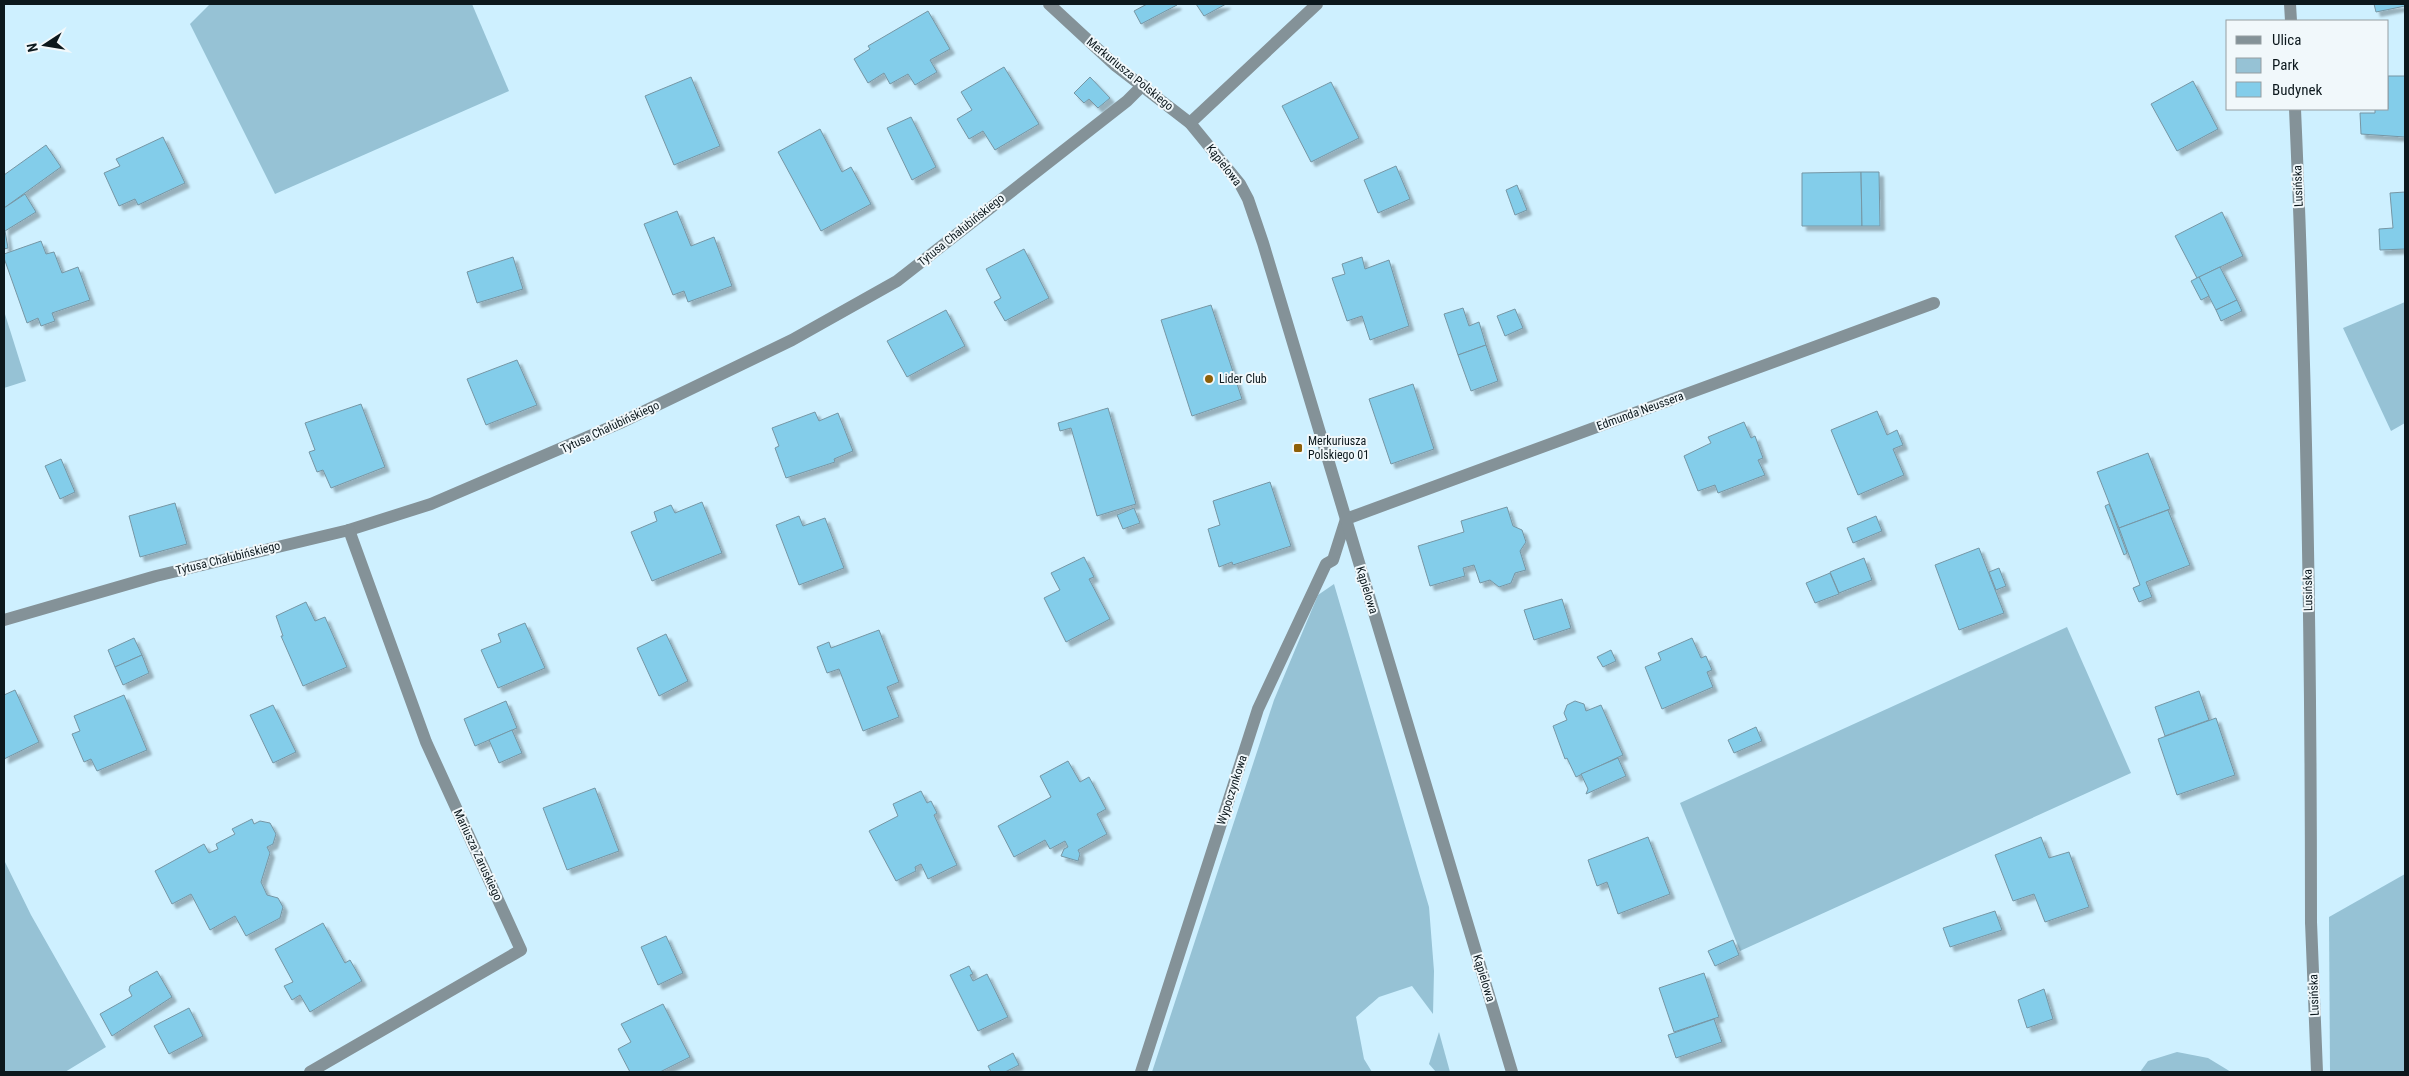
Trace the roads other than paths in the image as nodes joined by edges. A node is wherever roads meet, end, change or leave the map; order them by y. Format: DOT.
graph roads {
  1 [pos="1049,4"];
  2 [pos="1317,4"];
  3 [pos="2290,4"];
  4 [pos="2291,20"];
  5 [pos="1143,86"];
  6 [pos="2295,110"];
  7 [pos="1190,123"];
  8 [pos="1934,302"];
  9 [pos="1346,519"];
  10 [pos="349,530"];
  11 [pos="4,620"];
  12 [pos="310,1072"];
  13 [pos="1140,1072"];
  14 [pos="1512,1072"];
  15 [pos="2317,1072"];
  1 -- 5 [label="street, Merkuriusza Polskiego"];
  2 -- 7 [label="street"];
  3 -- 4 [label="street"];
  5 -- 7 [label="street, Merkuriusza Polskiego"];
  5 -- 10 [label="street, Tytusa Chałubińskiego"];
  6 -- 15 [label="street, Lusińska"];
  7 -- 9 [label="street, Kąpielowa"];
  8 -- 9 [label="street, Edmunda Neussera"];
  9 -- 13 [label="street, Wypoczynkowa"];
  9 -- 14 [label="street, Kąpielowa"];
  10 -- 11 [label="street, Tytusa Chałubińskiego"];
  10 -- 12 [label="street, Mariusza Zaruskiego"];
}
